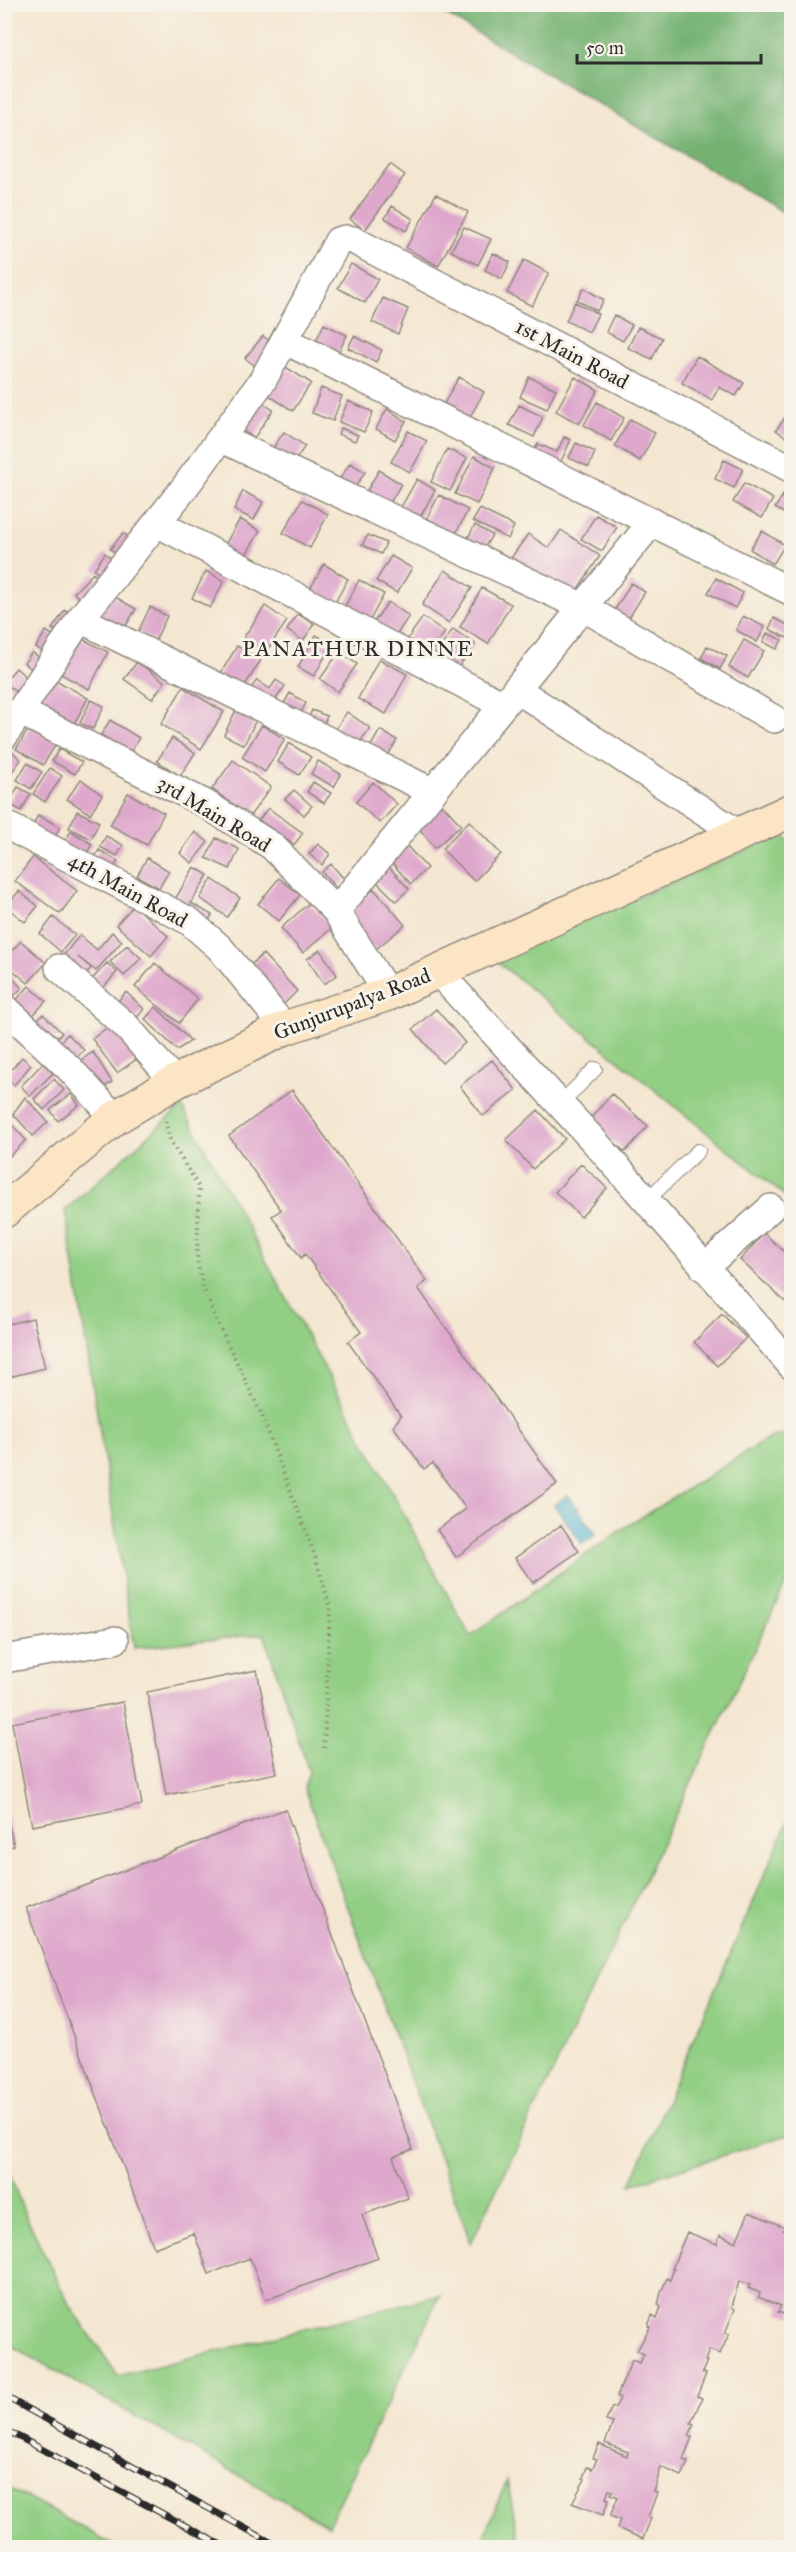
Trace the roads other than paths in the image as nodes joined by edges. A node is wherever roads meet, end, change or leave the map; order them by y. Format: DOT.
graph roads {
  1 [pos="286,341"];
  2 [pos="222,439"];
  3 [pos="792,469"];
  4 [pos="652,522"];
  5 [pos="157,523"];
  6 [pos="792,592"];
  7 [pos="583,607"];
  8 [pos="81,619"];
  9 [pos="509,697"];
  10 [pos="21,712"];
  11 [pos="774,719"];
  12 [pos="4,736"];
  13 [pos="433,792"];
  14 [pos="792,810"];
  15 [pos="4,824"];
  16 [pos="739,834"];
  17 [pos="336,911"];
  18 [pos="59,968"];
  19 [pos="436,971"];
  20 [pos="388,994"];
  21 [pos="4,1007"];
  22 [pos="285,1028"];
  23 [pos="595,1069"];
  24 [pos="164,1088"];
  25 [pos="560,1104"];
  26 [pos="115,1118"];
  27 [pos="698,1151"];
  28 [pos="646,1201"];
  29 [pos="771,1208"];
  30 [pos="4,1211"];
  31 [pos="704,1268"];
  32 [pos="790,1361"];
  33 [pos="115,1640"];
  34 [pos="4,1659"];
  1 -- 2 [label="street"];
  1 -- 3 [label="street, 1st Main Road"];
  1 -- 4 [label="street"];
  2 -- 5 [label="street"];
  2 -- 7 [label="street"];
  4 -- 6 [label="street"];
  4 -- 7 [label="street"];
  5 -- 8 [label="street"];
  5 -- 9 [label="street"];
  7 -- 9 [label="street"];
  7 -- 11 [label="street"];
  8 -- 10 [label="street"];
  8 -- 13 [label="street"];
  9 -- 13 [label="street"];
  9 -- 16 [label="street"];
  10 -- 12 [label="street"];
  10 -- 17 [label="street, 3rd Main Road"];
  13 -- 17 [label="street"];
  14 -- 16 [label="street, Gunjurupalya Road"];
  15 -- 22 [label="street, 4th Main Road"];
  16 -- 19 [label="street, Gunjurupalya Road"];
  17 -- 20 [label="street, 3rd Main Road"];
  18 -- 24 [label="street"];
  19 -- 20 [label="street, Gunjurupalya Road"];
  19 -- 25 [label="street"];
  20 -- 22 [label="street, Gunjurupalya Road"];
  21 -- 26 [label="street"];
  22 -- 24 [label="street, Gunjurupalya Road"];
  23 -- 25 [label="lane"];
  24 -- 26 [label="street, Gunjurupalya Road"];
  25 -- 28 [label="street"];
  26 -- 30 [label="street, Gunjurupalya Road"];
  27 -- 28 [label="lane"];
  28 -- 31 [label="street"];
  29 -- 31 [label="street"];
  31 -- 32 [label="street"];
  33 -- 34 [label="street"];
}
